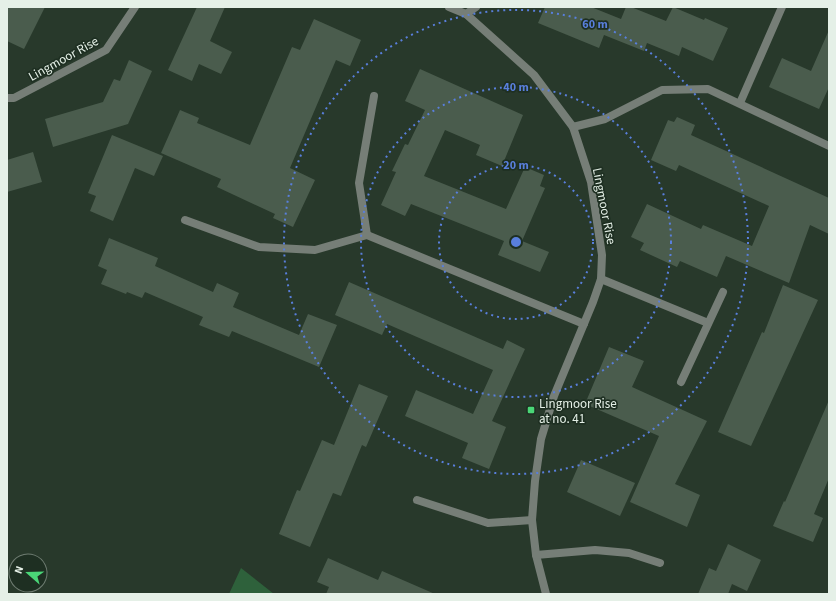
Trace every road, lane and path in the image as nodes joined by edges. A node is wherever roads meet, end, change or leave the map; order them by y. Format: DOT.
graph roads {
  1 [pos="135,7"];
  2 [pos="449,7"];
  3 [pos="476,7"];
  4 [pos="782,7"];
  5 [pos="466,14"];
  6 [pos="374,96"];
  7 [pos="7,98"];
  8 [pos="740,103"];
  9 [pos="572,127"];
  10 [pos="829,146"];
  11 [pos="185,220"];
  12 [pos="367,234"];
  13 [pos="601,279"];
  14 [pos="723,292"];
  15 [pos="708,323"];
  16 [pos="584,324"];
  17 [pos="681,382"];
  18 [pos="417,500"];
  19 [pos="532,520"];
  20 [pos="536,555"];
  21 [pos="660,563"];
  22 [pos="546,594"];
  1 -- 7 [label="street, Lingmoor Rise"];
  2 -- 5 [label="street, Lingmoor Rise"];
  3 -- 5 [label="street"];
  4 -- 8 [label="street"];
  5 -- 9 [label="street, Lingmoor Rise"];
  6 -- 12 [label="street"];
  8 -- 9 [label="street"];
  8 -- 10 [label="street"];
  9 -- 13 [label="street, Lingmoor Rise"];
  11 -- 12 [label="street"];
  12 -- 16 [label="street"];
  13 -- 15 [label="street"];
  13 -- 16 [label="street, Lingmoor Rise"];
  14 -- 15 [label="street"];
  15 -- 17 [label="street"];
  16 -- 19 [label="street, Lingmoor Rise"];
  18 -- 19 [label="street"];
  19 -- 20 [label="street, Lingmoor Rise"];
  20 -- 21 [label="street"];
  20 -- 22 [label="street, Lingmoor Rise"];
}
